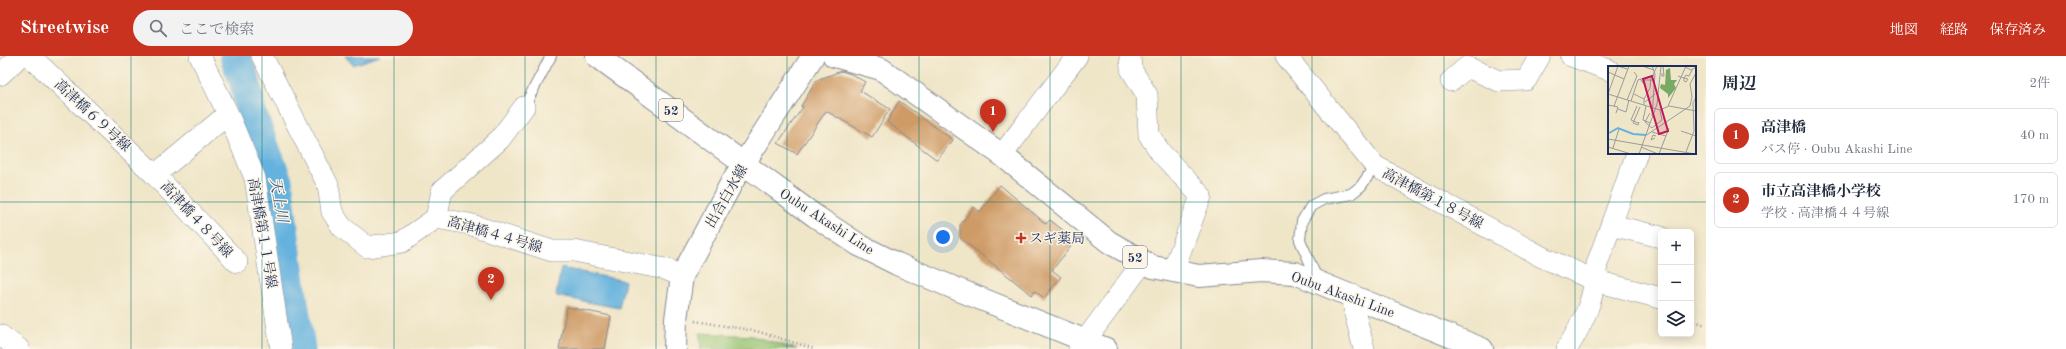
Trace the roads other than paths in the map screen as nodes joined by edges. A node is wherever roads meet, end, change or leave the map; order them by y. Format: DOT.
graph roads {
  1 [pos="20,56"];
  2 [pos="30,56"];
  3 [pos="200,56"];
  4 [pos="262,56"];
  5 [pos="552,56"];
  6 [pos="597,56"];
  7 [pos="813,56"];
  8 [pos="834,56"];
  9 [pos="1077,56"];
  10 [pos="1130,56"];
  11 [pos="1286,56"];
  12 [pos="1540,56"];
  13 [pos="1571,56"];
  14 [pos="1608,70"];
  15 [pos="0,75"];
  16 [pos="1451,81"];
  17 [pos="524,107"];
  18 [pos="228,114"];
  19 [pos="1637,154"];
  20 [pos="1002,155"];
  21 [pos="744,164"];
  22 [pos="1375,166"];
  23 [pos="155,175"];
  24 [pos="436,218"];
  25 [pos="1611,225"];
  26 [pos="1658,236"];
  27 [pos="237,262"];
  28 [pos="1143,262"];
  29 [pos="1173,272"];
  30 [pos="682,276"];
  31 [pos="1596,281"];
  32 [pos="1318,282"];
  33 [pos="1352,295"];
  34 [pos="1658,297"];
  35 [pos="0,335"];
  36 [pos="1082,345"];
  37 [pos="19,349"];
  38 [pos="282,349"];
  39 [pos="675,349"];
  40 [pos="1106,349"];
  41 [pos="1364,349"];
  42 [pos="1482,349"];
  43 [pos="1567,349"];
  1 -- 15 [label="street"];
  2 -- 23 [label="street, 高津橋６９号線"];
  3 -- 18 [label="street, 高津橋第１１号線"];
  4 -- 24 [label="street, 高津橋４４号線"];
  5 -- 17 [label="lane"];
  6 -- 21 [label="main road, Oubu Akashi Line / 52"];
  7 -- 21 [label="main road, 出合白水線"];
  8 -- 20 [label="main road, Oubu Akashi Line / 52"];
  9 -- 20 [label="street"];
  10 -- 29 [label="street"];
  11 -- 22 [label="street, 高津橋第１８号線"];
  12 -- 16 [label="street"];
  13 -- 14 [label="street"];
  17 -- 24 [label="street"];
  18 -- 23 [label="street, 高津橋４８号線"];
  18 -- 38 [label="street, 高津橋第１１号線"];
  19 -- 25 [label="street"];
  20 -- 28 [label="main road, Oubu Akashi Line / 52"];
  21 -- 30 [label="main road, 出合白水線"];
  21 -- 36 [label="main road, Oubu Akashi Line / 52"];
  22 -- 31 [label="street, 高津橋第１８号線"];
  22 -- 32 [label="lane"];
  23 -- 27 [label="street, 高津橋４８号線"];
  24 -- 30 [label="street, 高津橋４４号線"];
  25 -- 26 [label="street"];
  25 -- 31 [label="street"];
  28 -- 29 [label="main road, Oubu Akashi Line / 52"];
  28 -- 36 [label="street"];
  29 -- 32 [label="main road, Oubu Akashi Line / 52"];
  30 -- 39 [label="main road, 出合白水線"];
  31 -- 34 [label="street, 高津橋第１８号線"];
  31 -- 43 [label="street"];
  32 -- 33 [label="main road, Oubu Akashi Line / 52"];
  33 -- 41 [label="street"];
  33 -- 42 [label="main road, Oubu Akashi Line / 52"];
  35 -- 37 [label="street"];
  36 -- 40 [label="main road, Oubu Akashi Line / 52"];
}
